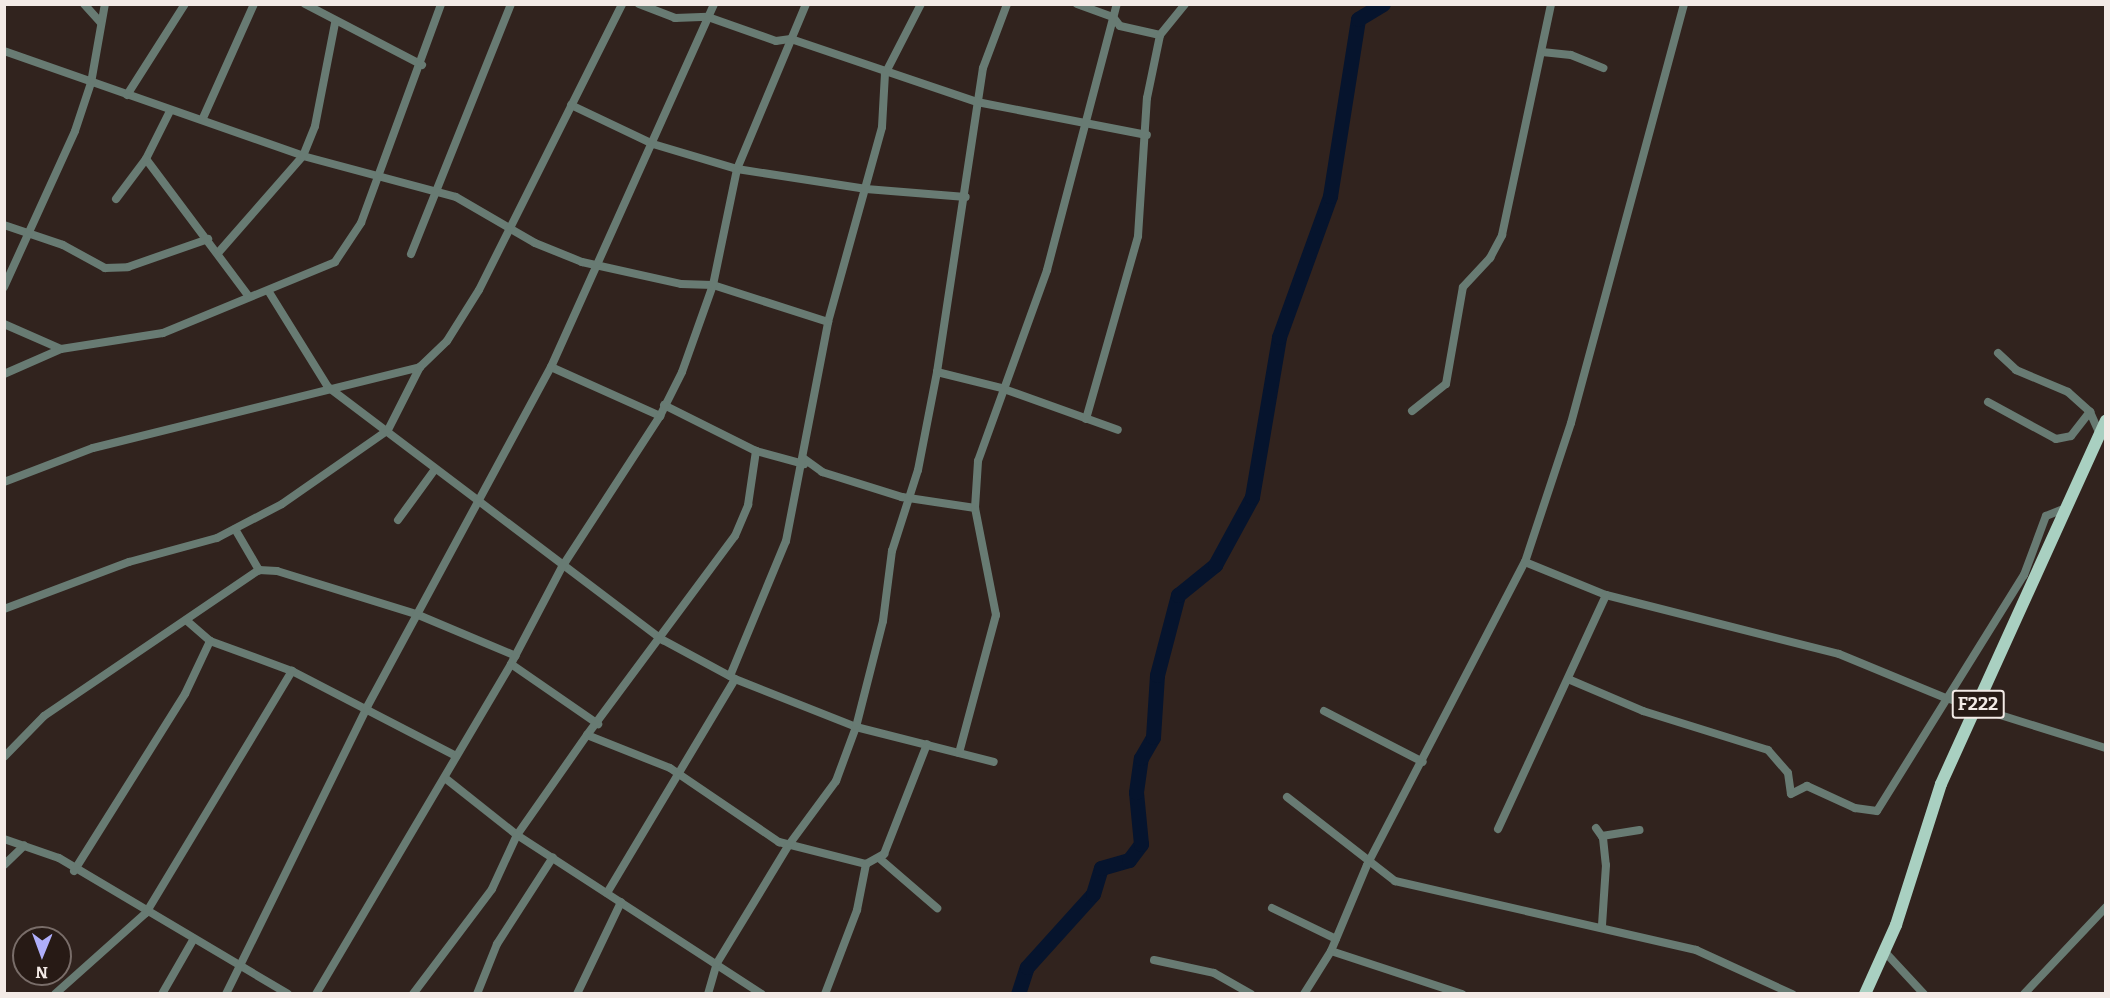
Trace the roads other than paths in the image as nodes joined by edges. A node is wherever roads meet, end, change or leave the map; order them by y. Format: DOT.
graph roads {
  1 [pos="84,4"];
  2 [pos="105,4"];
  3 [pos="185,4"];
  4 [pos="254,4"];
  5 [pos="305,4"];
  6 [pos="441,4"];
  7 [pos="511,4"];
  8 [pos="622,4"];
  9 [pos="639,4"];
  10 [pos="714,4"];
  11 [pos="806,4"];
  12 [pos="921,4"];
  13 [pos="1006,4"];
  14 [pos="1077,4"];
  15 [pos="1117,4"];
  16 [pos="1185,4"];
  17 [pos="1551,4"];
  18 [pos="1684,4"];
  19 [pos="708,17"];
  20 [pos="1113,17"];
  21 [pos="101,23"];
  22 [pos="335,23"];
  23 [pos="1160,35"];
  24 [pos="791,39"];
  25 [pos="4,51"];
  26 [pos="1542,52"];
  27 [pos="422,65"];
  28 [pos="1603,68"];
  29 [pos="885,75"];
  30 [pos="91,83"];
  31 [pos="127,95"];
  32 [pos="977,102"];
  33 [pos="571,105"];
  34 [pos="170,111"];
  35 [pos="203,118"];
  36 [pos="1087,124"];
  37 [pos="1147,135"];
  38 [pos="653,144"];
  39 [pos="303,156"];
  40 [pos="146,159"];
  41 [pos="737,169"];
  42 [pos="379,176"];
  43 [pos="866,189"];
  44 [pos="438,193"];
  45 [pos="966,197"];
  46 [pos="116,199"];
  47 [pos="4,225"];
  48 [pos="510,225"];
  49 [pos="30,231"];
  50 [pos="208,239"];
  51 [pos="218,253"];
  52 [pos="411,254"];
  53 [pos="599,265"];
  54 [pos="713,285"];
  55 [pos="4,287"];
  56 [pos="269,292"];
  57 [pos="247,294"];
  58 [pos="828,322"];
  59 [pos="4,324"];
  60 [pos="62,349"];
  61 [pos="1998,353"];
  62 [pos="420,367"];
  63 [pos="550,367"];
  64 [pos="938,372"];
  65 [pos="4,374"];
  66 [pos="328,387"];
  67 [pos="1001,388"];
  68 [pos="1988,402"];
  69 [pos="664,405"];
  70 [pos="1412,411"];
  71 [pos="2090,412"];
  72 [pos="660,416"];
  73 [pos="1086,419"];
  74 [pos="2102,427"];
  75 [pos="388,430"];
  76 [pos="1118,430"];
  77 [pos="756,451"];
  78 [pos="803,461"];
  79 [pos="435,469"];
  80 [pos="822,472"];
  81 [pos="801,476"];
  82 [pos="4,482"];
  83 [pos="909,498"];
  84 [pos="478,501"];
  85 [pos="975,508"];
  86 [pos="398,520"];
  87 [pos="235,529"];
  88 [pos="1525,562"];
  89 [pos="562,567"];
  90 [pos="259,570"];
  91 [pos="2029,577"];
  92 [pos="1606,596"];
  93 [pos="4,609"];
  94 [pos="416,614"];
  95 [pos="186,620"];
  96 [pos="663,640"];
  97 [pos="210,641"];
  98 [pos="516,656"];
  99 [pos="511,664"];
  100 [pos="292,672"];
  101 [pos="732,678"];
  102 [pos="1568,679"];
  103 [pos="1946,698"];
  104 [pos="367,707"];
  105 [pos="1977,707"];
  106 [pos="1324,711"];
  107 [pos="598,724"];
  108 [pos="856,727"];
  109 [pos="587,735"];
  110 [pos="927,744"];
  111 [pos="2106,748"];
  112 [pos="959,753"];
  113 [pos="456,756"];
  114 [pos="4,757"];
  115 [pos="994,762"];
  116 [pos="1423,762"];
  117 [pos="674,773"];
  118 [pos="445,778"];
  119 [pos="1287,797"];
  120 [pos="1596,828"];
  121 [pos="1498,829"];
  122 [pos="1640,830"];
  123 [pos="517,835"];
  124 [pos="1602,836"];
  125 [pos="4,839"];
  126 [pos="24,846"];
  127 [pos="788,846"];
  128 [pos="553,857"];
  129 [pos="879,858"];
  130 [pos="866,864"];
  131 [pos="4,865"];
  132 [pos="1367,865"];
  133 [pos="74,871"];
  134 [pos="607,893"];
  135 [pos="621,902"];
  136 [pos="2106,907"];
  137 [pos="937,908"];
  138 [pos="1272,908"];
  139 [pos="146,912"];
  140 [pos="1602,926"];
  141 [pos="1336,939"];
  142 [pos="193,940"];
  143 [pos="1331,951"];
  144 [pos="1884,951"];
  145 [pos="1154,960"];
  146 [pos="717,963"];
  147 [pos="241,965"];
  148 [pos="55,993"];
  149 [pos="162,993"];
  150 [pos="226,993"];
  151 [pos="288,993"];
  152 [pos="315,993"];
  153 [pos="413,993"];
  154 [pos="477,993"];
  155 [pos="577,993"];
  156 [pos="708,993"];
  157 [pos="762,993"];
  158 [pos="825,993"];
  159 [pos="1251,993"];
  160 [pos="1304,993"];
  161 [pos="1462,993"];
  162 [pos="1792,993"];
  163 [pos="1865,993"];
  164 [pos="1924,993"];
  165 [pos="2024,993"];
  1 -- 21 [label="street"];
  2 -- 21 [label="street"];
  3 -- 31 [label="street"];
  4 -- 35 [label="street"];
  5 -- 22 [label="street"];
  6 -- 27 [label="street"];
  7 -- 44 [label="street"];
  8 -- 33 [label="street"];
  9 -- 19 [label="street"];
  10 -- 19 [label="street"];
  11 -- 24 [label="street"];
  12 -- 29 [label="street"];
  13 -- 32 [label="street"];
  14 -- 20 [label="street"];
  15 -- 20 [label="street"];
  16 -- 23 [label="street"];
  17 -- 26 [label="street"];
  18 -- 88 [label="street"];
  19 -- 24 [label="street"];
  19 -- 38 [label="street"];
  20 -- 23 [label="street"];
  20 -- 36 [label="street"];
  21 -- 30 [label="street"];
  22 -- 27 [label="street"];
  22 -- 39 [label="street"];
  23 -- 37 [label="street"];
  24 -- 29 [label="street"];
  24 -- 41 [label="street"];
  25 -- 30 [label="street"];
  26 -- 28 [label="street"];
  26 -- 70 [label="street"];
  27 -- 42 [label="street"];
  29 -- 32 [label="street"];
  29 -- 43 [label="street"];
  30 -- 31 [label="street"];
  30 -- 49 [label="street"];
  31 -- 34 [label="street"];
  32 -- 36 [label="street"];
  32 -- 45 [label="street"];
  33 -- 38 [label="street"];
  33 -- 48 [label="street"];
  34 -- 35 [label="street"];
  34 -- 40 [label="street"];
  35 -- 39 [label="street"];
  36 -- 37 [label="street"];
  36 -- 67 [label="street"];
  37 -- 73 [label="street"];
  38 -- 41 [label="street"];
  38 -- 53 [label="street"];
  39 -- 42 [label="street"];
  39 -- 51 [label="street"];
  40 -- 46 [label="street"];
  40 -- 50 [label="street"];
  41 -- 43 [label="street"];
  41 -- 54 [label="street"];
  42 -- 44 [label="street"];
  42 -- 56 [label="street"];
  43 -- 45 [label="street"];
  43 -- 58 [label="street"];
  44 -- 48 [label="street"];
  44 -- 52 [label="street"];
  45 -- 64 [label="street"];
  47 -- 49 [label="street"];
  48 -- 53 [label="street"];
  48 -- 62 [label="street"];
  49 -- 50 [label="street"];
  49 -- 55 [label="street"];
  50 -- 51 [label="street"];
  51 -- 57 [label="street"];
  53 -- 54 [label="street"];
  53 -- 63 [label="street"];
  54 -- 58 [label="street"];
  54 -- 69 [label="street"];
  56 -- 57 [label="street"];
  56 -- 66 [label="street"];
  57 -- 60 [label="street"];
  58 -- 78 [label="street"];
  59 -- 60 [label="street"];
  60 -- 65 [label="street"];
  61 -- 71 [label="street"];
  62 -- 66 [label="street"];
  62 -- 75 [label="street"];
  63 -- 72 [label="street"];
  63 -- 84 [label="street"];
  64 -- 67 [label="street"];
  64 -- 83 [label="street"];
  66 -- 75 [label="street"];
  66 -- 82 [label="street"];
  67 -- 73 [label="street"];
  67 -- 85 [label="street"];
  68 -- 71 [label="street"];
  69 -- 72 [label="street"];
  69 -- 77 [label="street"];
  71 -- 74 [label="street"];
  72 -- 89 [label="street"];
  73 -- 76 [label="street"];
  74 -- 91 [label="main road, F222"];
  75 -- 79 [label="street"];
  75 -- 87 [label="street"];
  77 -- 78 [label="street"];
  77 -- 96 [label="street"];
  78 -- 80 [label="street"];
  78 -- 81 [label="street"];
  79 -- 84 [label="street"];
  79 -- 86 [label="street"];
  80 -- 81 [label="street"];
  80 -- 83 [label="street"];
  81 -- 101 [label="street"];
  83 -- 85 [label="street"];
  83 -- 108 [label="street"];
  84 -- 89 [label="street"];
  84 -- 94 [label="street"];
  85 -- 112 [label="street"];
  87 -- 90 [label="street"];
  87 -- 93 [label="street"];
  88 -- 92 [label="street"];
  88 -- 116 [label="street"];
  89 -- 96 [label="street"];
  89 -- 98 [label="street"];
  90 -- 94 [label="street"];
  90 -- 95 [label="street"];
  91 -- 103 [label="street"];
  91 -- 105 [label="main road, F222"];
  92 -- 102 [label="street"];
  92 -- 103 [label="street"];
  94 -- 98 [label="street"];
  94 -- 104 [label="street"];
  95 -- 97 [label="street"];
  95 -- 114 [label="street"];
  96 -- 101 [label="street"];
  96 -- 107 [label="street"];
  97 -- 100 [label="street"];
  97 -- 133 [label="street"];
  98 -- 99 [label="street"];
  99 -- 107 [label="street"];
  99 -- 113 [label="street"];
  100 -- 104 [label="street"];
  100 -- 139 [label="street"];
  101 -- 108 [label="street"];
  101 -- 117 [label="street"];
  102 -- 103 [label="street"];
  102 -- 121 [label="street"];
  103 -- 105 [label="street"];
  104 -- 113 [label="street"];
  104 -- 147 [label="street"];
  105 -- 111 [label="street"];
  105 -- 144 [label="main road, F222"];
  106 -- 116 [label="street"];
  107 -- 109 [label="street"];
  108 -- 110 [label="street"];
  108 -- 127 [label="street"];
  109 -- 117 [label="street"];
  109 -- 123 [label="street"];
  110 -- 112 [label="street"];
  110 -- 129 [label="street"];
  112 -- 115 [label="street"];
  113 -- 118 [label="street"];
  116 -- 132 [label="street"];
  117 -- 127 [label="street"];
  117 -- 134 [label="street"];
  118 -- 123 [label="street"];
  118 -- 152 [label="street"];
  119 -- 132 [label="street"];
  120 -- 124 [label="street"];
  122 -- 124 [label="street"];
  123 -- 128 [label="street"];
  123 -- 153 [label="street"];
  124 -- 140 [label="street"];
  125 -- 126 [label="street"];
  126 -- 131 [label="street"];
  126 -- 133 [label="street"];
  127 -- 130 [label="street"];
  127 -- 146 [label="street"];
  128 -- 134 [label="street"];
  128 -- 154 [label="street"];
  129 -- 130 [label="street"];
  129 -- 137 [label="street"];
  130 -- 158 [label="street"];
  132 -- 140 [label="street"];
  132 -- 141 [label="street"];
  133 -- 139 [label="street"];
  134 -- 135 [label="street"];
  135 -- 146 [label="street"];
  135 -- 155 [label="street"];
  136 -- 165 [label="street"];
  138 -- 141 [label="street"];
  139 -- 142 [label="street"];
  139 -- 148 [label="street"];
  140 -- 162 [label="street"];
  141 -- 143 [label="street"];
  142 -- 147 [label="street"];
  142 -- 149 [label="street"];
  143 -- 160 [label="street"];
  143 -- 161 [label="street"];
  144 -- 163 [label="main road, F222"];
  144 -- 164 [label="street"];
  145 -- 159 [label="street"];
  146 -- 156 [label="street"];
  146 -- 157 [label="street"];
  147 -- 150 [label="street"];
  147 -- 151 [label="street"];
}
